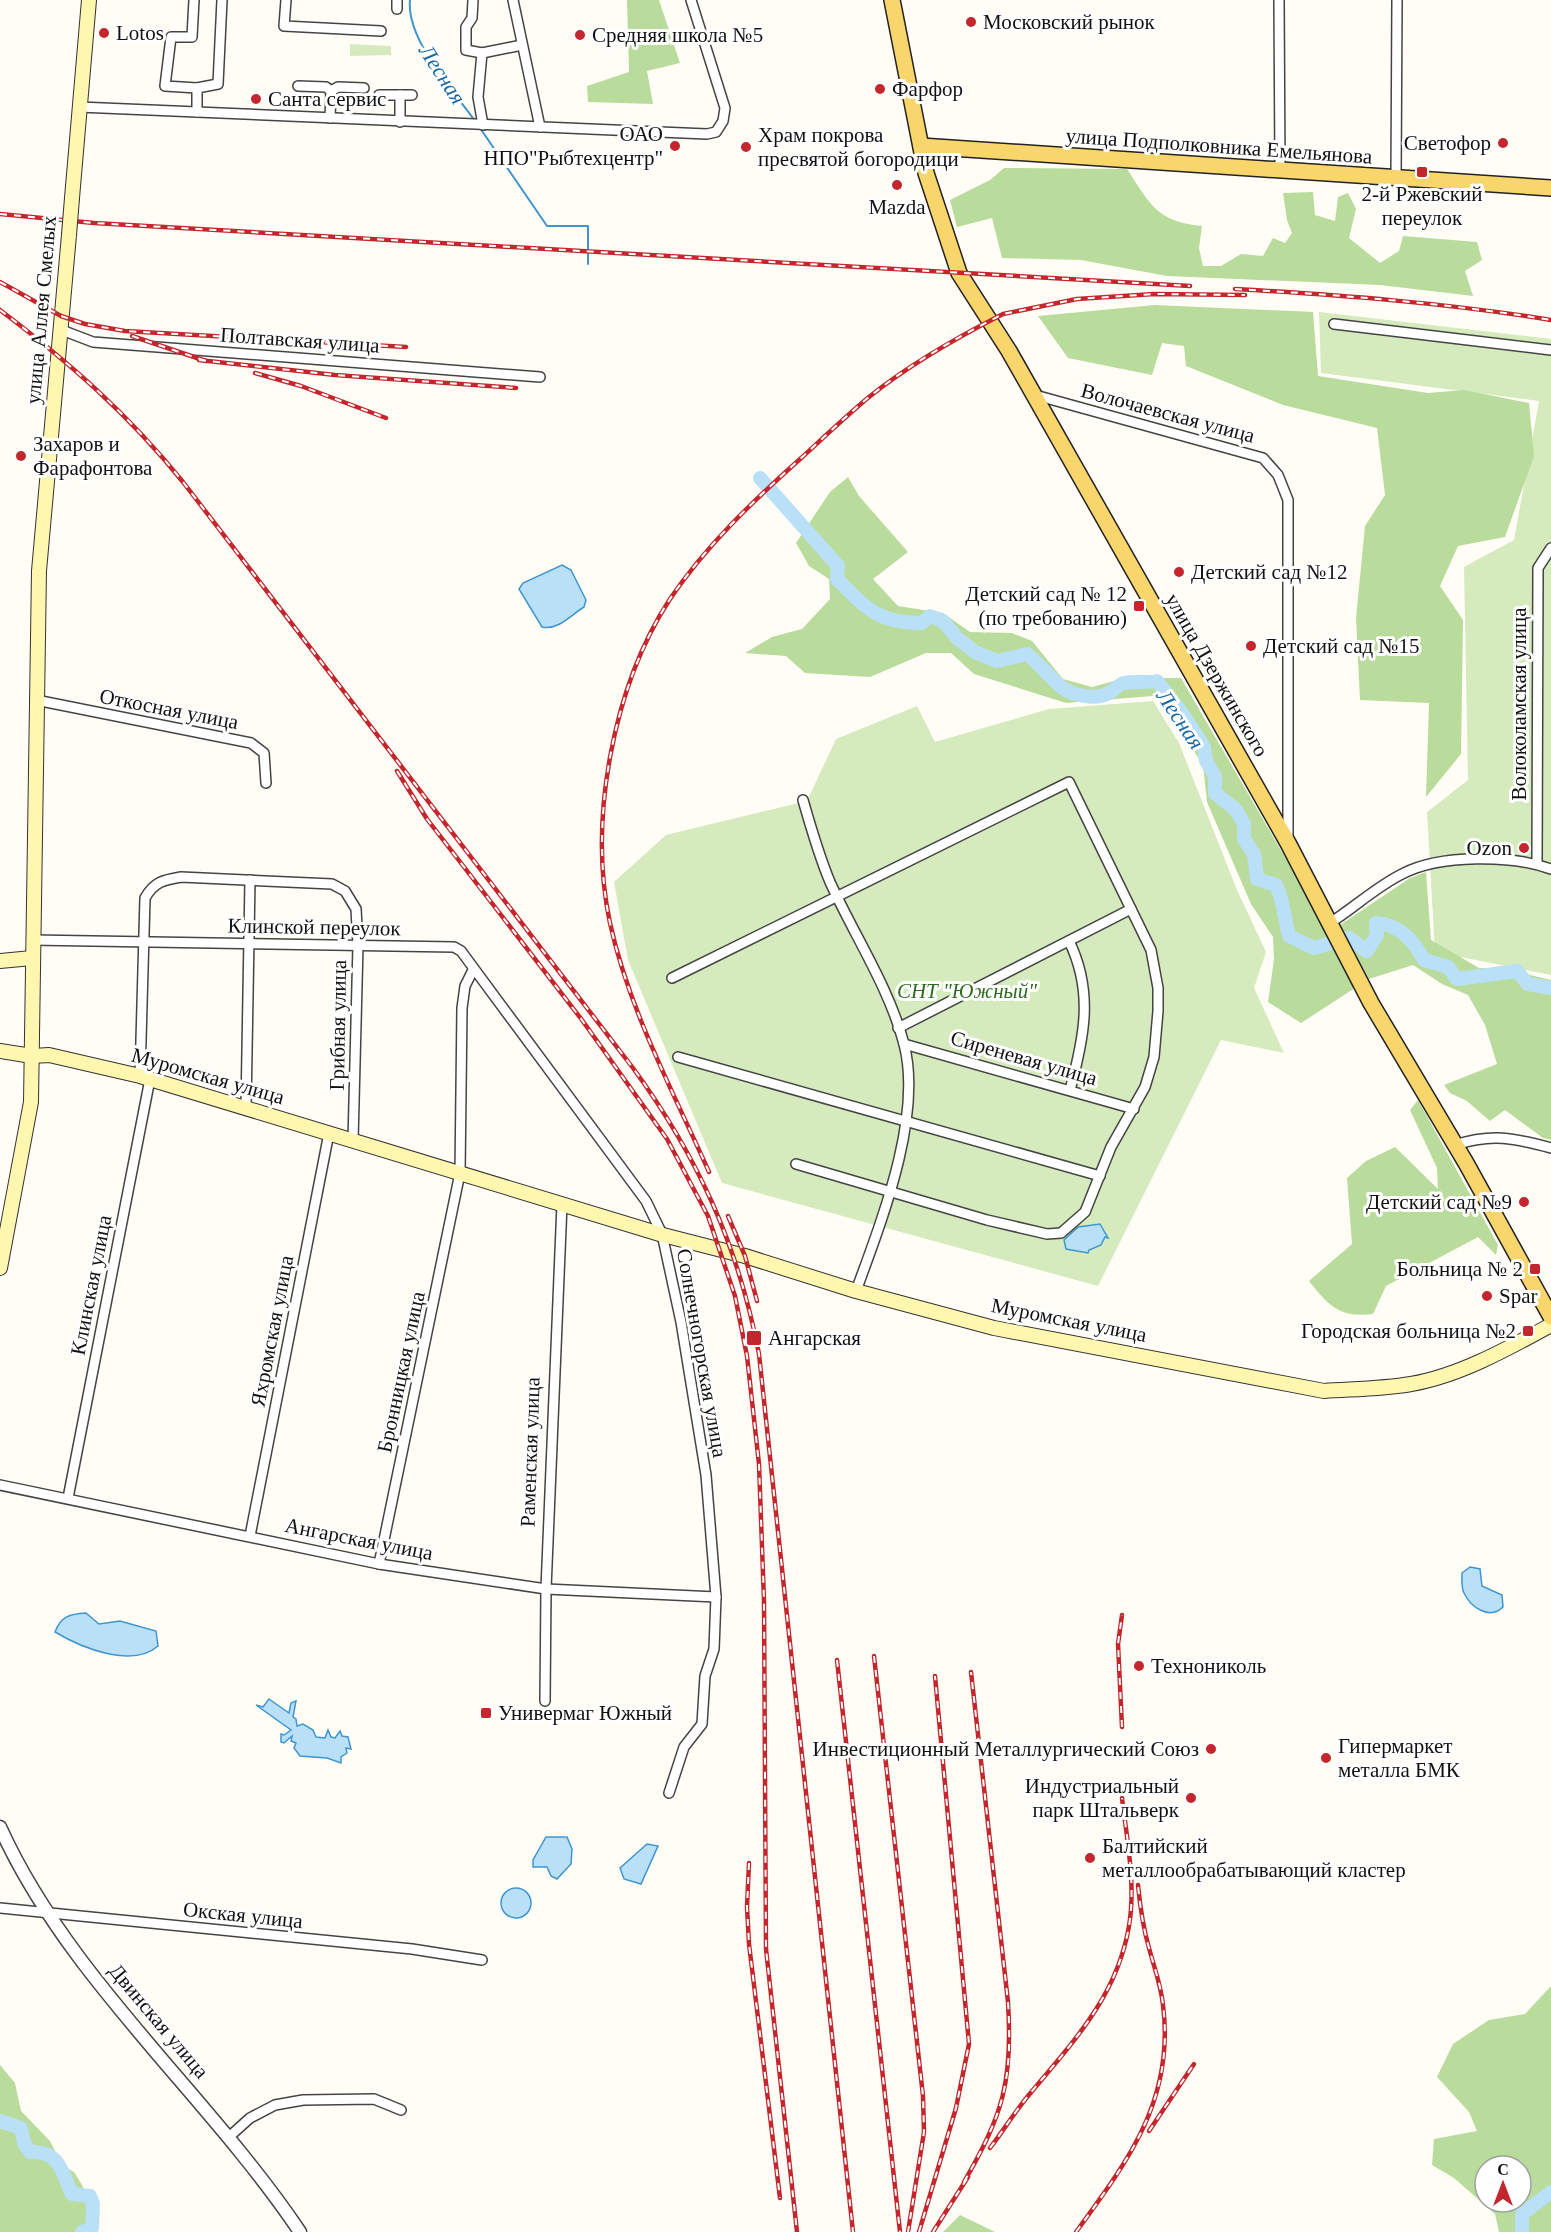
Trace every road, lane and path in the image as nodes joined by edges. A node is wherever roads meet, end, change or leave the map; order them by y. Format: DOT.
graph roads {
  1 [pos="89,0"];
  2 [pos="194,0"];
  3 [pos="222,0"];
  4 [pos="286,0"];
  5 [pos="472,0"];
  6 [pos="513,0"];
  7 [pos="692,0"];
  8 [pos="892,0"];
  9 [pos="1279,0"];
  10 [pos="1397,0"];
  11 [pos="381,31"];
  12 [pos="522,45"];
  13 [pos="482,53"];
  14 [pos="298,86"];
  15 [pos="197,88"];
  16 [pos="364,88"];
  17 [pos="331,91"];
  18 [pos="379,95"];
  19 [pos="400,95"];
  20 [pos="412,95"];
  21 [pos="80,107"];
  22 [pos="197,112"];
  23 [pos="330,118"];
  24 [pos="400,122"];
  25 [pos="486,125"];
  26 [pos="540,127"];
  27 [pos="921,146"];
  28 [pos="1280,171"];
  29 [pos="1396,178"];
  30 [pos="1551,188"];
  31 [pos="1334,324"];
  32 [pos="59,329"];
  33 [pos="1551,350"];
  34 [pos="540,377"];
  35 [pos="1032,394"];
  36 [pos="1551,548"];
  37 [pos="36,700"];
  38 [pos="266,783"];
  39 [pos="803,800"];
  40 [pos="1288,843"];
  41 [pos="1537,864"];
  42 [pos="1551,869"];
  43 [pos="250,880"];
  44 [pos="332,884"];
  45 [pos="837,896"];
  46 [pos="1131,909"];
  47 [pos="1336,936"];
  48 [pos="32,940"];
  49 [pos="1069,941"];
  50 [pos="144,942"];
  51 [pos="248,944"];
  52 [pos="358,945"];
  53 [pos="32,958"];
  54 [pos="0,961"];
  55 [pos="473,970"];
  56 [pos="672,978"];
  57 [pos="898,1028"];
  58 [pos="904,1044"];
  59 [pos="0,1051"];
  60 [pos="32,1056"];
  61 [pos="678,1057"];
  62 [pos="145,1078"];
  63 [pos="1070,1090"];
  64 [pos="246,1108"];
  65 [pos="1134,1109"];
  66 [pos="906,1120"];
  67 [pos="329,1133"];
  68 [pos="353,1141"];
  69 [pos="1455,1145"];
  70 [pos="1551,1148"];
  71 [pos="796,1164"];
  72 [pos="1100,1176"];
  73 [pos="459,1180"];
  74 [pos="890,1193"];
  75 [pos="562,1204"];
  76 [pos="662,1234"];
  77 [pos="0,1268"];
  78 [pos="856,1292"];
  79 [pos="1551,1317"];
  80 [pos="1551,1325"];
  81 [pos="0,1485"];
  82 [pos="68,1498"];
  83 [pos="250,1536"];
  84 [pos="379,1564"];
  85 [pos="546,1589"];
  86 [pos="716,1598"];
  87 [pos="545,1701"];
  88 [pos="669,1792"];
  89 [pos="0,1827"];
  90 [pos="0,1908"];
  91 [pos="48,1914"];
  92 [pos="483,1960"];
  93 [pos="401,2110"];
  94 [pos="230,2136"];
  95 [pos="300,2232"];
  1 -- 21 [label="main road, улица Аллея Смелых"];
  2 -- 15 [label="street"];
  3 -- 15 [label="street"];
  4 -- 11 [label="street"];
  5 -- 13 [label="street"];
  6 -- 12 [label="street"];
  7 -- 26 [label="street"];
  8 -- 27 [label="main road, улица Дзержинского"];
  9 -- 28 [label="street"];
  10 -- 29 [label="street"];
  12 -- 13 [label="street"];
  12 -- 26 [label="street"];
  13 -- 25 [label="street"];
  14 -- 17 [label="street"];
  15 -- 22 [label="street"];
  16 -- 17 [label="street"];
  17 -- 23 [label="street"];
  18 -- 19 [label="street"];
  19 -- 20 [label="street"];
  19 -- 24 [label="street"];
  21 -- 22 [label="street"];
  21 -- 32 [label="main road, улица Аллея Смелых, bridge"];
  22 -- 23 [label="street"];
  23 -- 24 [label="street"];
  24 -- 25 [label="street"];
  25 -- 26 [label="street"];
  27 -- 28 [label="main road, улица Подполковника Емельянова"];
  27 -- 35 [label="main road, улица Дзержинского"];
  28 -- 29 [label="main road, улица Подполковника Емельянова"];
  29 -- 30 [label="main road, улица Подполковника Емельянова"];
  31 -- 33 [label="street"];
  32 -- 34 [label="street, Полтавская улица"];
  32 -- 37 [label="main road, улица Аллея Смелых"];
  35 -- 40 [label="main road, улица Дзержинского"];
  35 -- 40 [label="street, Волочаевская улица"];
  36 -- 41 [label="street, Волоколамская улица"];
  37 -- 38 [label="street, Откосная улица"];
  37 -- 48 [label="main road, улица Аллея Смелых"];
  39 -- 45 [label="street"];
  40 -- 47 [label="main road, улица Дзержинского"];
  41 -- 42 [label="street"];
  41 -- 47 [label="street"];
  43 -- 44 [label="street, Клинской переулок"];
  43 -- 50 [label="street, Клинской переулок"];
  43 -- 51 [label="street"];
  44 -- 52 [label="street, Грибная улица"];
  45 -- 46 [label="street"];
  45 -- 56 [label="street"];
  45 -- 57 [label="street"];
  46 -- 49 [label="street"];
  46 -- 65 [label="street"];
  47 -- 69 [label="main road, улица Дзержинского"];
  48 -- 50 [label="street, Клинской переулок"];
  48 -- 53 [label="main road, улица Аллея Смелых"];
  49 -- 57 [label="street"];
  49 -- 63 [label="street"];
  50 -- 51 [label="street, Клинской переулок"];
  50 -- 62 [label="street, Клинской переулок"];
  51 -- 52 [label="street, Клинской переулок"];
  51 -- 64 [label="street"];
  52 -- 55 [label="street, Клинской переулок"];
  52 -- 68 [label="street, Грибная улица"];
  53 -- 54 [label="main road"];
  53 -- 60 [label="main road, улица Аллея Смелых"];
  55 -- 73 [label="street"];
  55 -- 76 [label="street, Солнечногорская улица"];
  57 -- 58 [label="street"];
  58 -- 63 [label="street, Сиреневая улица"];
  58 -- 66 [label="street"];
  59 -- 60 [label="main road, Муромская улица"];
  60 -- 62 [label="main road, Муромская улица"];
  60 -- 77 [label="main road, улица Аллея Смелых"];
  61 -- 66 [label="street"];
  62 -- 64 [label="main road, Муромская улица"];
  62 -- 82 [label="street, Клинская улица"];
  63 -- 65 [label="street, Сиреневая улица"];
  64 -- 67 [label="main road, Муромская улица"];
  65 -- 72 [label="street"];
  66 -- 72 [label="street"];
  66 -- 74 [label="street"];
  67 -- 68 [label="main road, Муромская улица"];
  67 -- 83 [label="street, Яхромская улица"];
  68 -- 73 [label="main road, Муромская улица"];
  69 -- 70 [label="street"];
  69 -- 79 [label="main road, улица Дзержинского"];
  71 -- 74 [label="street"];
  72 -- 74 [label="street"];
  73 -- 75 [label="main road"];
  73 -- 84 [label="street, Бронницкая улица"];
  74 -- 78 [label="street"];
  75 -- 76 [label="main road, Муромская улица"];
  75 -- 85 [label="street, Раменская улица"];
  76 -- 78 [label="main road, Муромская улица"];
  76 -- 86 [label="street, Солнечногорская улица"];
  78 -- 80 [label="main road, Муромская улица"];
  81 -- 82 [label="street, Ангарская улица"];
  82 -- 83 [label="street, Ангарская улица"];
  83 -- 84 [label="street, Ангарская улица"];
  84 -- 85 [label="street, Ангарская улица"];
  85 -- 86 [label="street, Ангарская улица"];
  85 -- 87 [label="street, Раменская улица"];
  86 -- 88 [label="street, Солнечногорская улица"];
  89 -- 91 [label="street, Двинская улица"];
  90 -- 91 [label="street, Окская улица"];
  91 -- 92 [label="street, Окская улица"];
  91 -- 94 [label="street, Двинская улица"];
  93 -- 94 [label="street"];
  94 -- 95 [label="street, Двинская улица"];
}
